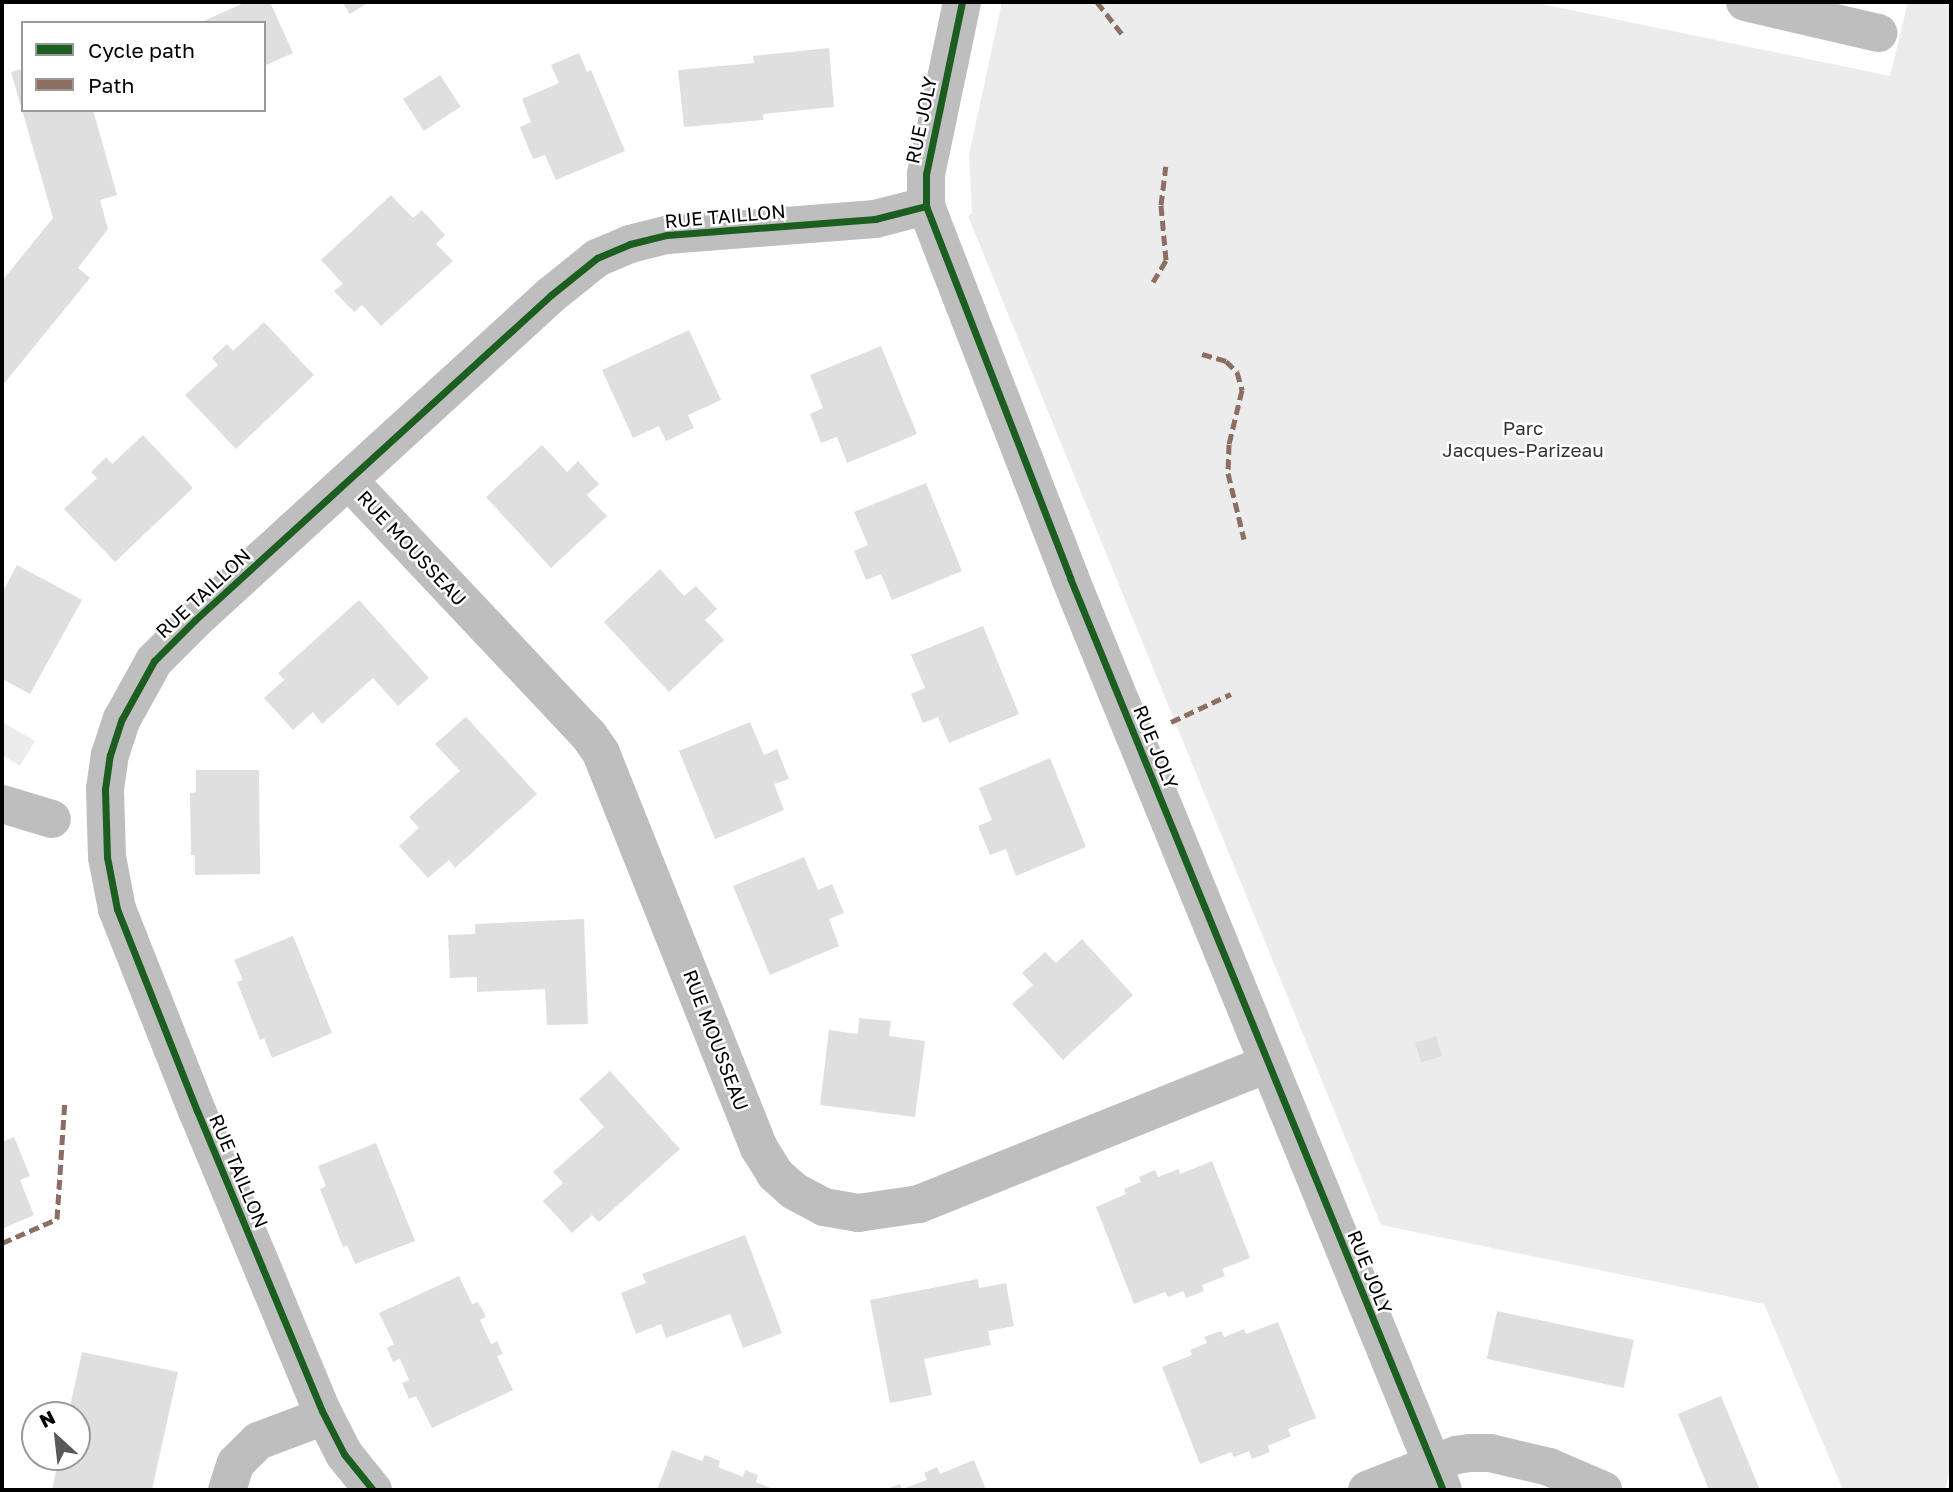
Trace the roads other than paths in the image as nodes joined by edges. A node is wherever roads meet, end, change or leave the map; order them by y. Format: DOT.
graph roads {
  1 [pos="962,2"];
  2 [pos="1745,2"];
  3 [pos="1878,33"];
  4 [pos="926,206"];
  5 [pos="350,482"];
  6 [pos="2,804"];
  7 [pos="52,819"];
  8 [pos="1268,1065"];
  9 [pos="324,1416"];
  10 [pos="1438,1477"];
  11 [pos="227,1490"];
  12 [pos="373,1490"];
  13 [pos="1367,1490"];
  14 [pos="1603,1490"];
  1 -- 4 [label="street, RUE JOLY"];
  2 -- 3 [label="street"];
  4 -- 5 [label="street, RUE TAILLON"];
  4 -- 8 [label="street, RUE JOLY"];
  5 -- 8 [label="street, RUE MOUSSEAU"];
  5 -- 9 [label="street, RUE TAILLON"];
  6 -- 7 [label="street"];
  8 -- 10 [label="street, RUE JOLY"];
  9 -- 11 [label="street"];
  9 -- 12 [label="street, RUE TAILLON"];
  10 -- 13 [label="street"];
  10 -- 14 [label="street"];
}
